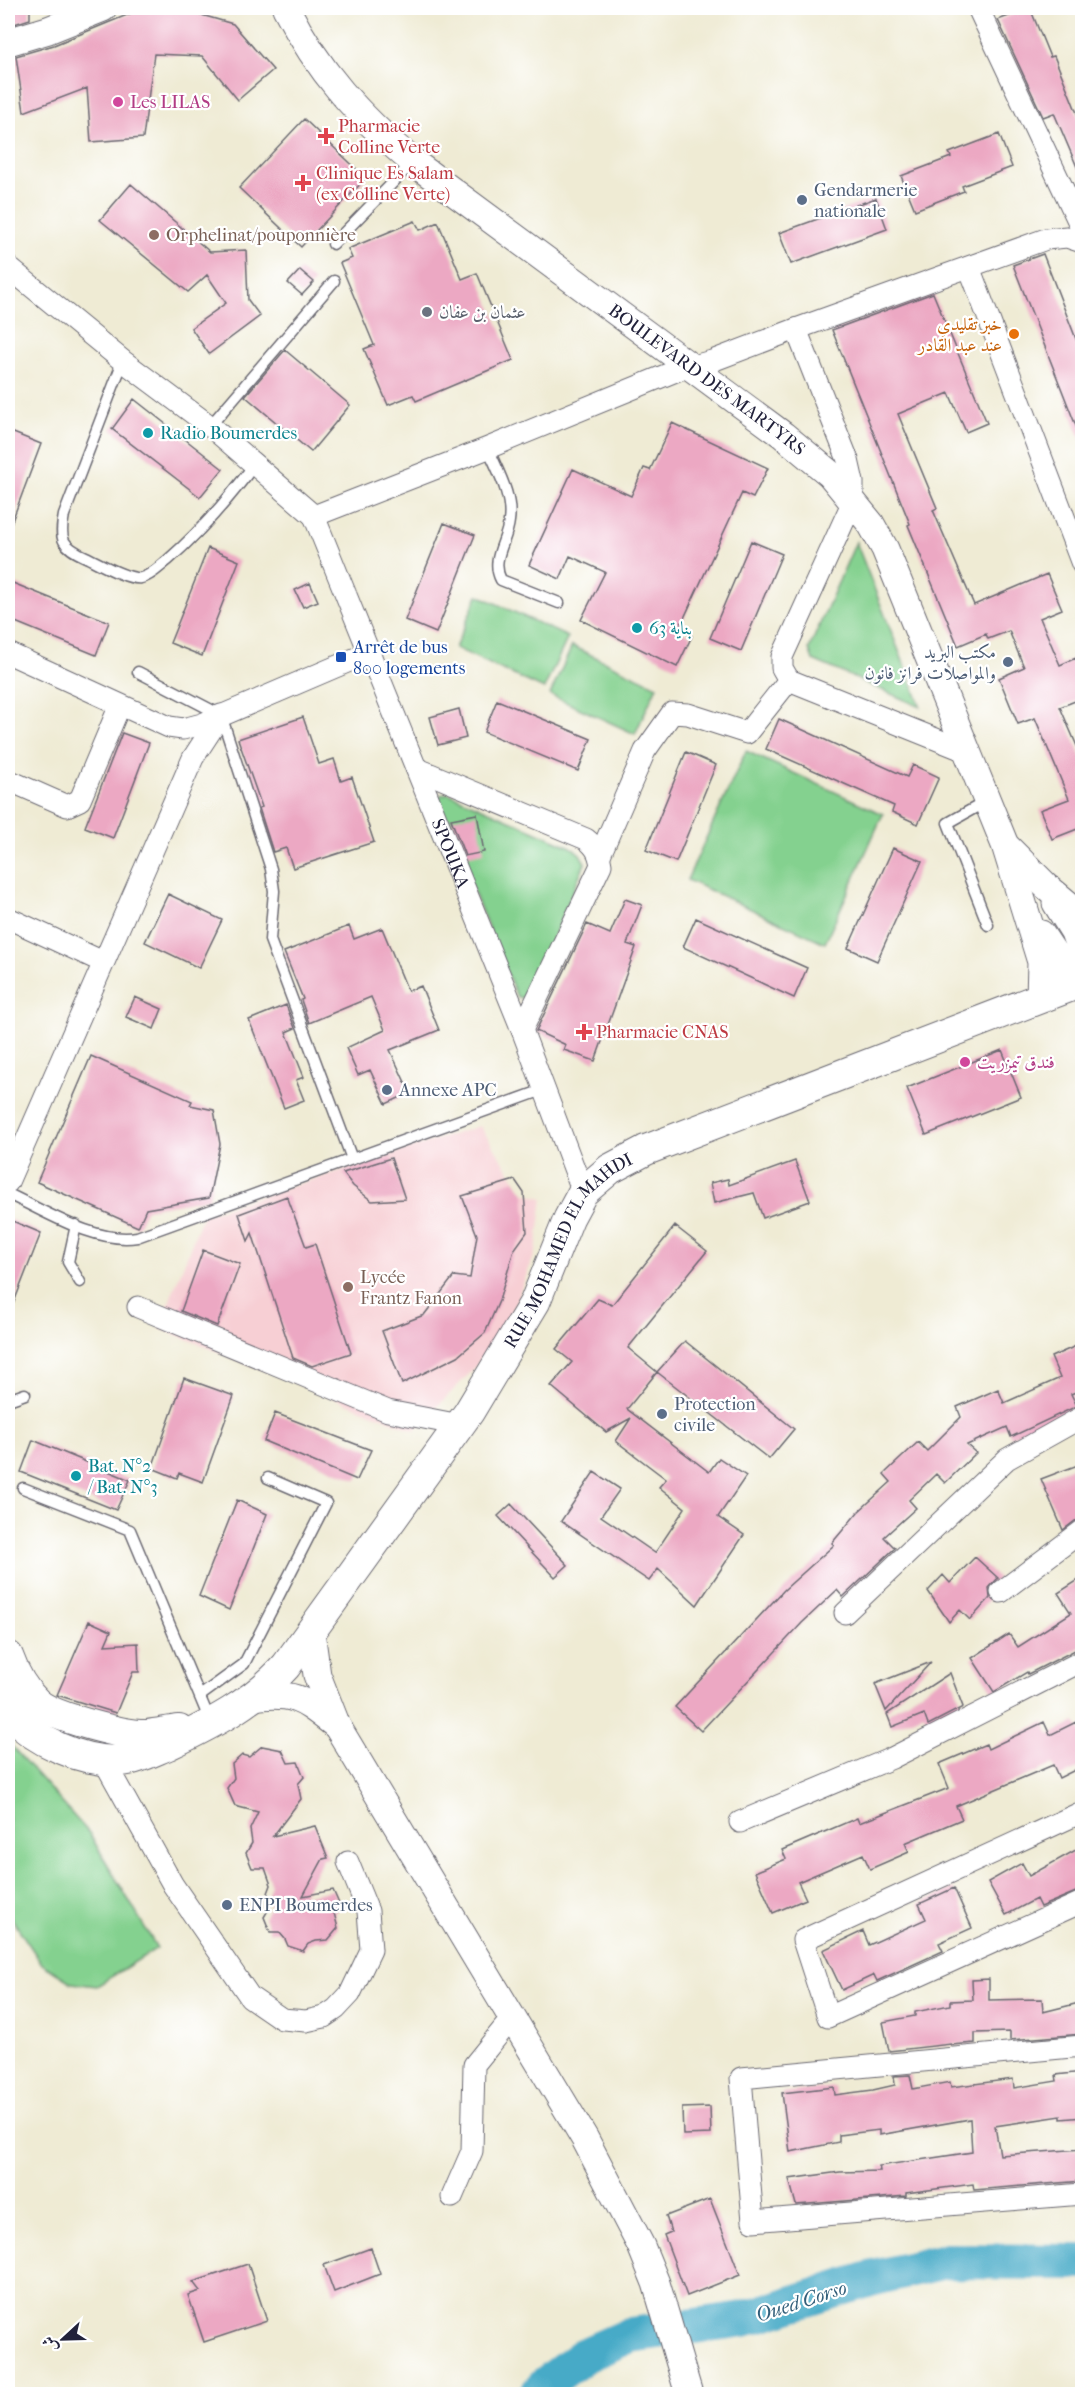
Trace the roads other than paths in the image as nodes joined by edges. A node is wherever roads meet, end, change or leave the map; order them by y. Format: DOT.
graph roads {
  1 [pos="103,8"];
  2 [pos="286,8"];
  3 [pos="978,8"];
  4 [pos="8,42"];
  5 [pos="413,162"];
  6 [pos="1083,229"];
  7 [pos="1083,242"];
  8 [pos="333,244"];
  9 [pos="8,267"];
  10 [pos="969,267"];
  11 [pos="334,281"];
  12 [pos="796,328"];
  13 [pos="123,361"];
  14 [pos="691,367"];
  15 [pos="210,426"];
  16 [pos="488,448"];
  17 [pos="254,465"];
  18 [pos="853,501"];
  19 [pos="314,516"];
  20 [pos="1083,564"];
  21 [pos="559,603"];
  22 [pos="8,653"];
  23 [pos="368,653"];
  24 [pos="138,672"];
  25 [pos="789,680"];
  26 [pos="120,705"];
  27 [pos="221,715"];
  28 [pos="968,752"];
  29 [pos="416,768"];
  30 [pos="8,780"];
  31 [pos="987,801"];
  32 [pos="1005,845"];
  33 [pos="600,855"];
  34 [pos="1043,883"];
  35 [pos="1022,902"];
  36 [pos="1083,916"];
  37 [pos="8,918"];
  38 [pos="988,925"];
  39 [pos="1083,955"];
  40 [pos="104,962"];
  41 [pos="1083,982"];
  42 [pos="1040,999"];
  43 [pos="522,1030"];
  44 [pos="543,1090"];
  45 [pos="352,1159"];
  46 [pos="8,1182"];
  47 [pos="583,1192"];
  48 [pos="8,1194"];
  49 [pos="76,1225"];
  50 [pos="80,1282"];
  51 [pos="138,1307"];
  52 [pos="25,1394"];
  53 [pos="8,1400"];
  54 [pos="1083,1418"];
  55 [pos="460,1425"];
  56 [pos="268,1478"];
  57 [pos="23,1488"];
  58 [pos="1083,1531"];
  59 [pos="1001,1592"];
  60 [pos="845,1613"];
  61 [pos="311,1632"];
  62 [pos="8,1656"];
  63 [pos="1083,1661"];
  64 [pos="200,1696"];
  65 [pos="252,1698"];
  66 [pos="8,1713"];
  67 [pos="212,1724"];
  68 [pos="337,1726"];
  69 [pos="104,1761"];
  70 [pos="1083,1812"];
  71 [pos="740,1822"];
  72 [pos="348,1862"];
  73 [pos="1083,1902"];
  74 [pos="512,2018"];
  75 [pos="1083,2046"];
  76 [pos="1083,2194"];
  77 [pos="452,2197"];
  78 [pos="689,2394"];
  1 -- 4 [label="street"];
  2 -- 5 [label="street, BOULEVARD DES MARTYRS"];
  3 -- 6 [label="street"];
  5 -- 8 [label="lane"];
  5 -- 14 [label="street, BOULEVARD DES MARTYRS"];
  7 -- 10 [label="street"];
  9 -- 13 [label="street"];
  10 -- 12 [label="street"];
  10 -- 20 [label="street"];
  11 -- 15 [label="lane"];
  12 -- 14 [label="street"];
  12 -- 18 [label="street"];
  13 -- 15 [label="street"];
  13 -- 17 [label="lane"];
  14 -- 16 [label="street"];
  14 -- 18 [label="street, BOULEVARD DES MARTYRS"];
  15 -- 17 [label="street"];
  16 -- 19 [label="street"];
  16 -- 21 [label="lane"];
  17 -- 19 [label="street"];
  18 -- 25 [label="street"];
  18 -- 28 [label="street, BOULEVARD DES MARTYRS"];
  19 -- 23 [label="street, SPOUKA"];
  22 -- 26 [label="street"];
  23 -- 27 [label="street"];
  23 -- 29 [label="street, SPOUKA"];
  24 -- 27 [label="lane"];
  25 -- 28 [label="street"];
  25 -- 33 [label="street"];
  26 -- 27 [label="street"];
  26 -- 30 [label="street"];
  27 -- 40 [label="street"];
  27 -- 45 [label="lane"];
  28 -- 31 [label="street, BOULEVARD DES MARTYRS"];
  29 -- 33 [label="street"];
  29 -- 43 [label="street, SPOUKA"];
  31 -- 32 [label="street, BOULEVARD DES MARTYRS"];
  31 -- 38 [label="lane"];
  32 -- 34 [label="street"];
  32 -- 35 [label="street, BOULEVARD DES MARTYRS"];
  33 -- 43 [label="street"];
  34 -- 36 [label="street"];
  34 -- 39 [label="street"];
  35 -- 41 [label="street"];
  35 -- 42 [label="street"];
  37 -- 40 [label="street"];
  40 -- 46 [label="street"];
  41 -- 42 [label="main road, RUE MOHAMED EL MAHDI"];
  42 -- 47 [label="main road, RUE MOHAMED EL MAHDI"];
  43 -- 44 [label="street, SPOUKA"];
  44 -- 45 [label="lane"];
  44 -- 47 [label="street, SPOUKA"];
  45 -- 49 [label="lane"];
  47 -- 55 [label="main road, RUE MOHAMED EL MAHDI"];
  48 -- 49 [label="lane"];
  49 -- 50 [label="lane"];
  51 -- 55 [label="street"];
  52 -- 53 [label="lane"];
  54 -- 60 [label="street"];
  55 -- 61 [label="main road, RUE MOHAMED EL MAHDI"];
  56 -- 64 [label="lane"];
  57 -- 64 [label="lane"];
  58 -- 59 [label="street"];
  61 -- 65 [label="main road, RUE MOHAMED EL MAHDI"];
  61 -- 68 [label="street"];
  62 -- 67 [label="main road"];
  63 -- 71 [label="street"];
  64 -- 67 [label="lane"];
  65 -- 67 [label="main road, RUE MOHAMED EL MAHDI"];
  65 -- 68 [label="street"];
  66 -- 69 [label="main road"];
  67 -- 69 [label="main road"];
  68 -- 74 [label="street"];
  69 -- 72 [label="street"];
  70 -- 73 [label="street"];
  74 -- 77 [label="street"];
  74 -- 78 [label="street"];
  75 -- 76 [label="street"];
}
